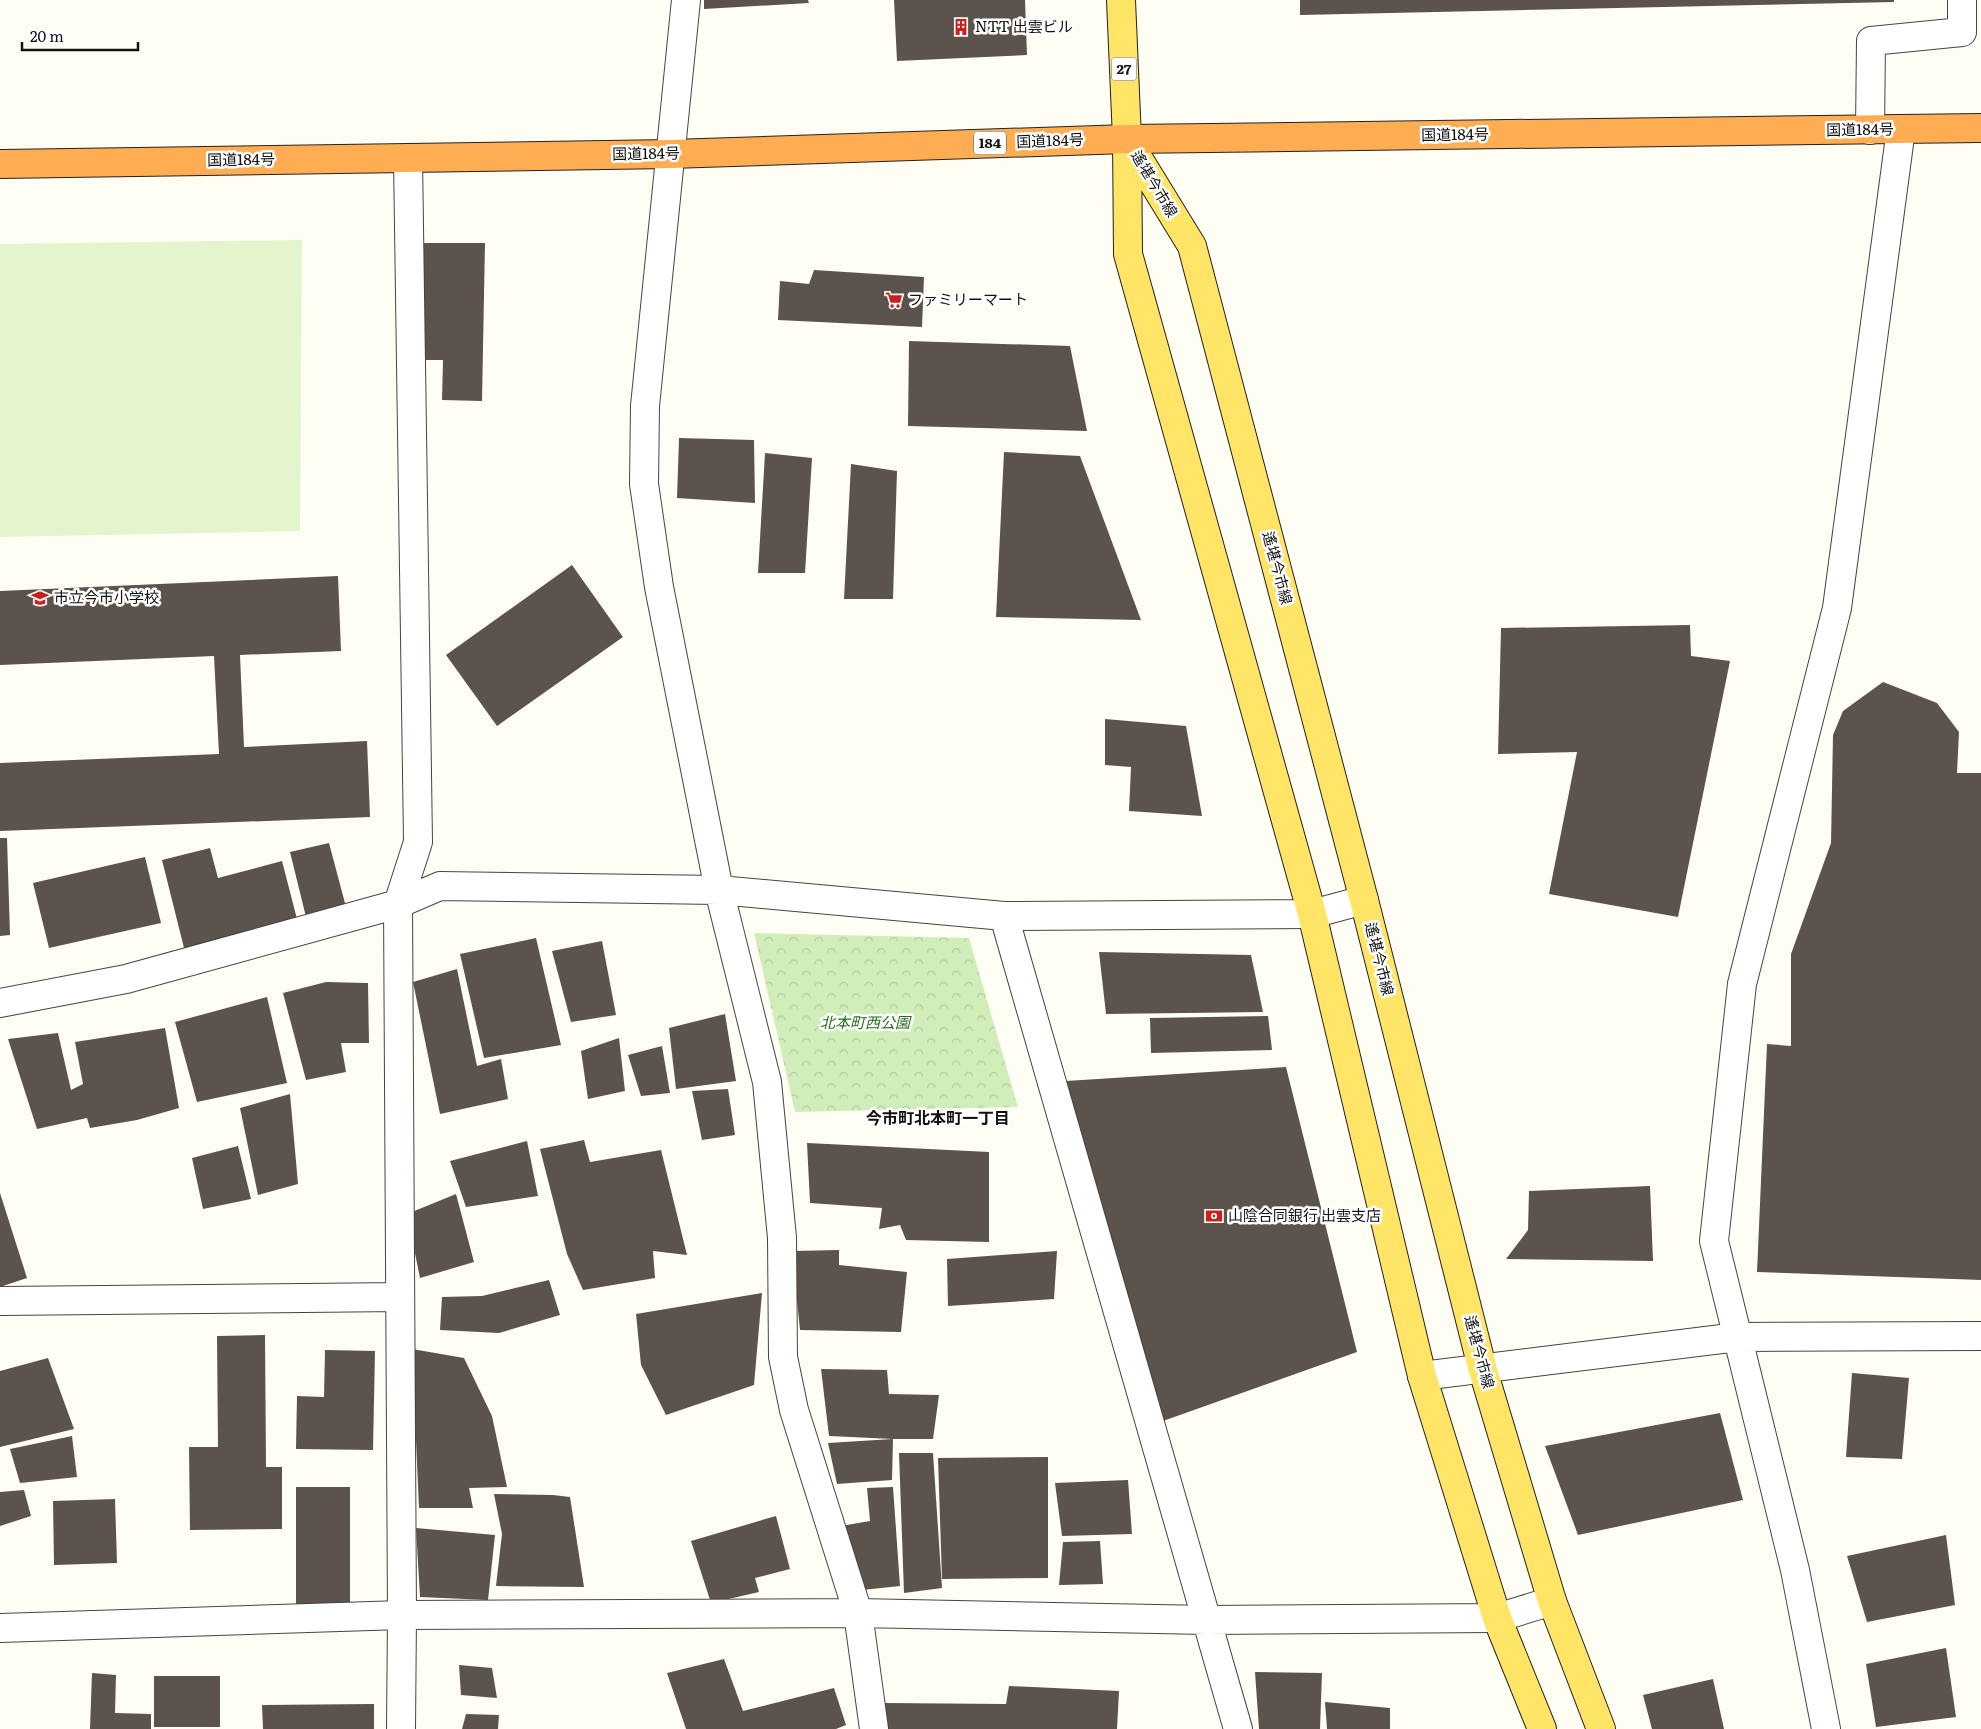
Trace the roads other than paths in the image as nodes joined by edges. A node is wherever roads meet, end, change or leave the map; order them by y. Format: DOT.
graph roads {
  1 [pos="686,0"];
  2 [pos="1121,0"];
  3 [pos="1962,0"];
  4 [pos="1981,128"];
  5 [pos="1870,130"];
  6 [pos="1901,130"];
  7 [pos="1127,139"];
  8 [pos="672,154"];
  9 [pos="408,158"];
  10 [pos="0,164"];
  11 [pos="719,890"];
  12 [pos="1364,900"];
  13 [pos="398,904"];
  14 [pos="1312,914"];
  15 [pos="1004,916"];
  16 [pos="0,1002"];
  17 [pos="400,1297"];
  18 [pos="0,1300"];
  19 [pos="1981,1336"];
  20 [pos="1738,1337"];
  21 [pos="1482,1367"];
  22 [pos="1422,1376"];
  23 [pos="1552,1601"];
  24 [pos="858,1613"];
  25 [pos="402,1615"];
  26 [pos="1497,1618"];
  27 [pos="1207,1620"];
  28 [pos="0,1628"];
  29 [pos="401,1729"];
  30 [pos="874,1729"];
  31 [pos="1238,1729"];
  32 [pos="1542,1729"];
  33 [pos="1601,1729"];
  34 [pos="1826,1729"];
  1 -- 8 [label="street"];
  2 -- 7 [label="main road, 27"];
  3 -- 5 [label="street"];
  4 -- 6 [label="highway, 国道184号 / 184"];
  5 -- 6 [label="highway, 国道184号 / 184"];
  5 -- 7 [label="highway, 国道184号 / 184"];
  6 -- 20 [label="street"];
  7 -- 8 [label="highway, 国道184号 / 184"];
  7 -- 12 [label="main road, 遙堪今市線"];
  7 -- 14 [label="main road, 遙堪今市線"];
  8 -- 9 [label="highway, 国道184号 / 184"];
  8 -- 11 [label="street"];
  9 -- 10 [label="highway, 国道184号 / 184"];
  9 -- 13 [label="street"];
  11 -- 13 [label="street"];
  11 -- 15 [label="street"];
  11 -- 24 [label="street"];
  12 -- 14 [label="street"];
  12 -- 21 [label="main road, 遙堪今市線"];
  13 -- 16 [label="street"];
  13 -- 17 [label="street"];
  14 -- 15 [label="street"];
  14 -- 22 [label="main road, 遙堪今市線"];
  15 -- 27 [label="street"];
  17 -- 18 [label="street"];
  17 -- 25 [label="street"];
  19 -- 20 [label="street"];
  20 -- 21 [label="street"];
  20 -- 34 [label="street"];
  21 -- 22 [label="street"];
  21 -- 23 [label="main road, 遙堪今市線"];
  22 -- 26 [label="main road, 遙堪今市線"];
  23 -- 26 [label="street"];
  23 -- 33 [label="main road, 遙堪今市線"];
  24 -- 25 [label="street"];
  24 -- 27 [label="street"];
  24 -- 30 [label="street"];
  25 -- 28 [label="street"];
  25 -- 29 [label="street"];
  26 -- 27 [label="street"];
  26 -- 32 [label="main road, 遙堪今市線"];
  27 -- 31 [label="street"];
}
